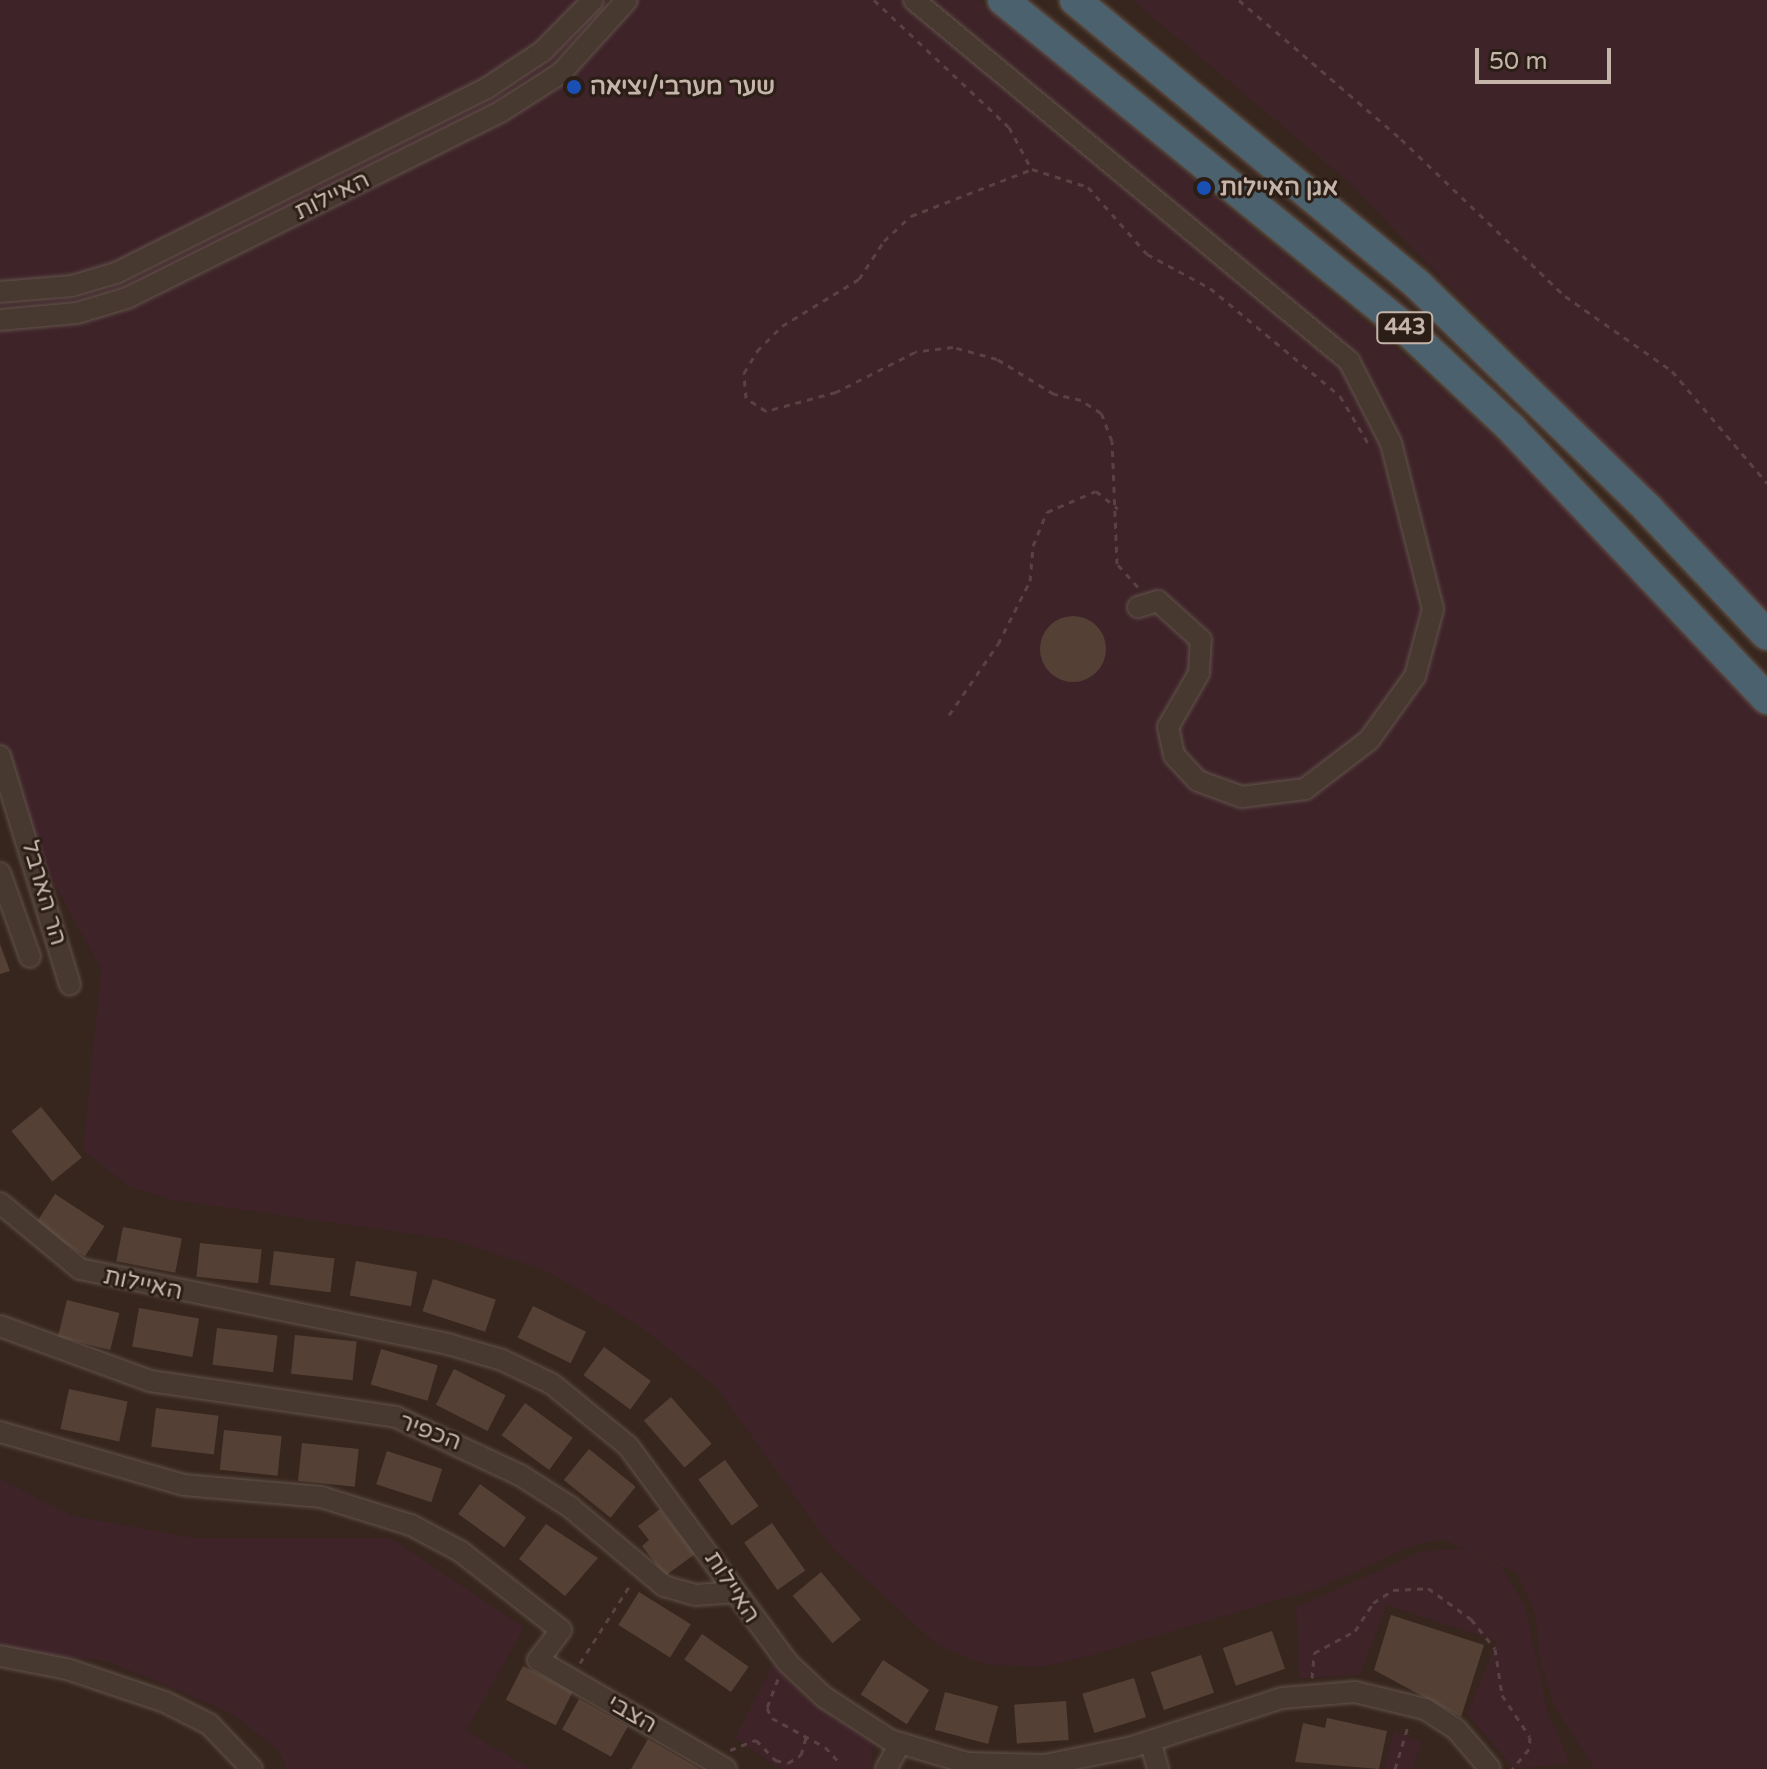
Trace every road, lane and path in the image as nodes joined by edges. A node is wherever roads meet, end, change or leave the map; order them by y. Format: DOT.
graph roads {
  1 [pos="593,0"];
  2 [pos="627,0"];
  3 [pos="874,0"];
  4 [pos="914,0"];
  5 [pos="1003,0"];
  6 [pos="1075,0"];
  7 [pos="1239,0"];
  8 [pos="1032,169"];
  9 [pos="0,292"];
  10 [pos="0,320"];
  11 [pos="1396,464"];
  12 [pos="1767,483"];
  13 [pos="1119,510"];
  14 [pos="1148,604"];
  15 [pos="1767,635"];
  16 [pos="1767,699"];
  17 [pos="949,715"];
  18 [pos="0,756"];
  19 [pos="7,802"];
  20 [pos="0,873"];
  21 [pos="30,957"];
  22 [pos="70,985"];
  23 [pos="0,1203"];
  24 [pos="0,1326"];
  25 [pos="0,1432"];
  26 [pos="640,1569"];
  27 [pos="735,1592"];
  28 [pos="0,1656"];
  29 [pos="787,1662"];
  30 [pos="570,1679"];
  31 [pos="1312,1694"];
  32 [pos="1415,1705"];
  33 [pos="806,1738"];
  34 [pos="1150,1741"];
  35 [pos="900,1744"];
  36 [pos="840,1763"];
  37 [pos="723,1768"];
  38 [pos="1009,1768"];
  39 [pos="252,1769"];
  40 [pos="886,1769"];
  41 [pos="1158,1769"];
  42 [pos="1395,1769"];
  43 [pos="1490,1769"];
  44 [pos="1512,1769"];
  1 -- 9 [label="street, האיילות"];
  2 -- 10 [label="street, האיילות"];
  3 -- 8 [label="path"];
  4 -- 11 [label="street"];
  5 -- 16 [label="highway, 443"];
  6 -- 15 [label="highway, 443"];
  7 -- 12 [label="path"];
  8 -- 11 [label="path"];
  8 -- 13 [label="path"];
  11 -- 14 [label="street"];
  13 -- 14 [label="path"];
  13 -- 17 [label="path"];
  18 -- 19 [label="street, הר הארבל"];
  19 -- 22 [label="street, הר הארבל"];
  20 -- 21 [label="street"];
  23 -- 27 [label="street, האיילות"];
  24 -- 26 [label="street, הכפיר"];
  25 -- 30 [label="street, הצבי"];
  26 -- 27 [label="street, הכפיר"];
  26 -- 30 [label="path"];
  27 -- 29 [label="street, האיילות"];
  28 -- 39 [label="street"];
  29 -- 33 [label="path"];
  29 -- 35 [label="street, האיילות"];
  30 -- 37 [label="street, הצבי"];
  31 -- 32 [label="street, האיילות"];
  31 -- 34 [label="street, האיילות"];
  31 -- 44 [label="path"];
  32 -- 42 [label="path"];
  32 -- 43 [label="street, האיילות"];
  33 -- 36 [label="path"];
  33 -- 37 [label="path"];
  34 -- 38 [label="street, האיילות"];
  34 -- 41 [label="street"];
  35 -- 38 [label="street, האיילות"];
  35 -- 40 [label="street"];
}
